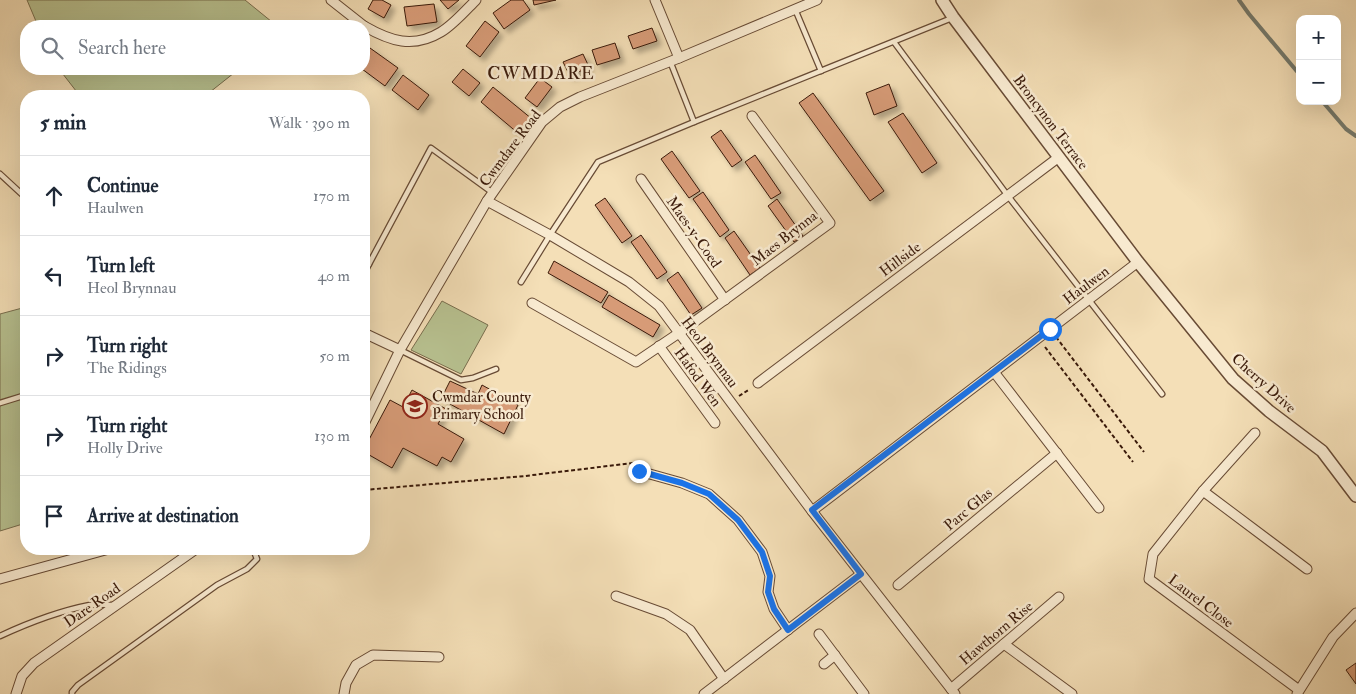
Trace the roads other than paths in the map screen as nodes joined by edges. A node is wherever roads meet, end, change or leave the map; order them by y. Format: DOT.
graph roads {
  1 [pos="331,0"];
  2 [pos="476,0"];
  3 [pos="655,0"];
  4 [pos="817,0"];
  5 [pos="942,0"];
  6 [pos="795,9"];
  7 [pos="953,17"];
  8 [pos="356,20"];
  9 [pos="370,30"];
  10 [pos="894,42"];
  11 [pos="679,58"];
  12 [pos="670,62"];
  13 [pos="821,71"];
  14 [pos="752,116"];
  15 [pos="694,122"];
  16 [pos="1059,157"];
  17 [pos="0,174"];
  18 [pos="641,179"];
  19 [pos="20,192"];
  20 [pos="1008,196"];
  21 [pos="490,197"];
  22 [pos="550,235"];
  23 [pos="370,262"];
  24 [pos="1138,262"];
  25 [pos="521,282"];
  26 [pos="725,300"];
  27 [pos="1089,300"];
  28 [pos="532,302"];
  29 [pos="679,333"];
  30 [pos="370,336"];
  31 [pos="659,346"];
  32 [pos="400,350"];
  33 [pos="496,369"];
  34 [pos="994,372"];
  35 [pos="758,383"];
  36 [pos="1162,394"];
  37 [pos="20,397"];
  38 [pos="0,403"];
  39 [pos="370,412"];
  40 [pos="715,424"];
  41 [pos="1255,434"];
  42 [pos="1056,454"];
  43 [pos="639,471"];
  44 [pos="1203,491"];
  45 [pos="1356,496"];
  46 [pos="1099,508"];
  47 [pos="812,510"];
  48 [pos="87,555"];
  49 [pos="187,555"];
  50 [pos="255,555"];
  51 [pos="1307,569"];
  52 [pos="861,574"];
  53 [pos="0,579"];
  54 [pos="898,585"];
  55 [pos="616,596"];
  56 [pos="1059,597"];
  57 [pos="116,605"];
  58 [pos="1356,613"];
  59 [pos="788,630"];
  60 [pos="819,634"];
  61 [pos="0,636"];
  62 [pos="1004,644"];
  63 [pos="835,655"];
  64 [pos="439,657"];
  65 [pos="824,664"];
  66 [pos="724,679"];
  67 [pos="953,692"];
  68 [pos="1298,692"];
  69 [pos="16,694"];
  70 [pos="72,694"];
  71 [pos="344,694"];
  72 [pos="704,694"];
  73 [pos="864,694"];
  74 [pos="1072,694"];
  1 -- 8 [label="street"];
  2 -- 9 [label="street"];
  3 -- 11 [label="street"];
  4 -- 6 [label="street, Cwmdare Road"];
  5 -- 7 [label="street, Broncynon Terrace"];
  6 -- 11 [label="street, Cwmdare Road"];
  6 -- 13 [label="lane"];
  7 -- 10 [label="lane"];
  7 -- 16 [label="street, Broncynon Terrace"];
  10 -- 13 [label="lane"];
  10 -- 20 [label="lane"];
  11 -- 12 [label="street, Cwmdare Road"];
  12 -- 15 [label="lane"];
  12 -- 21 [label="street, Cwmdare Road"];
  13 -- 15 [label="lane"];
  14 -- 26 [label="street, Maes Brynna"];
  15 -- 22 [label="lane"];
  16 -- 20 [label="street, Hillside"];
  16 -- 24 [label="street, Broncynon Terrace"];
  17 -- 19 [label="lane"];
  18 -- 26 [label="street, Maes-y-Coed"];
  20 -- 27 [label="lane"];
  20 -- 35 [label="street, Hillside"];
  21 -- 22 [label="street, Heol Brynnau"];
  21 -- 23 [label="lane"];
  21 -- 32 [label="street, Cwmdare Road"];
  22 -- 25 [label="lane"];
  22 -- 29 [label="street, Heol Brynnau"];
  24 -- 27 [label="street, Haulwen"];
  24 -- 45 [label="street, Cherry Drive"];
  26 -- 29 [label="street"];
  27 -- 34 [label="street, Haulwen"];
  27 -- 36 [label="lane"];
  28 -- 31 [label="street"];
  29 -- 31 [label="street"];
  29 -- 47 [label="street, Heol Brynnau"];
  30 -- 32 [label="street"];
  31 -- 40 [label="street, Hafod Wen"];
  32 -- 33 [label="lane"];
  32 -- 39 [label="street, Cwmdare Road"];
  34 -- 42 [label="street"];
  34 -- 47 [label="street, Haulwen"];
  37 -- 38 [label="lane"];
  41 -- 44 [label="street, Laurel Close"];
  42 -- 46 [label="street"];
  42 -- 54 [label="street, Parc Glas"];
  43 -- 59 [label="street"];
  44 -- 51 [label="street"];
  44 -- 68 [label="street, Laurel Close"];
  47 -- 52 [label="street, Heol Brynnau"];
  48 -- 53 [label="street"];
  49 -- 57 [label="street, Dare Road"];
  50 -- 70 [label="lane"];
  52 -- 59 [label="street"];
  52 -- 67 [label="street, Heol Brynnau"];
  55 -- 66 [label="street"];
  56 -- 62 [label="street, Hawthorn Rise"];
  57 -- 61 [label="lane"];
  57 -- 69 [label="street, Dare Road"];
  58 -- 68 [label="street"];
  59 -- 66 [label="street"];
  60 -- 63 [label="street"];
  62 -- 67 [label="street, Hawthorn Rise"];
  62 -- 74 [label="street"];
  63 -- 65 [label="street"];
  63 -- 73 [label="street"];
  64 -- 71 [label="street"];
  66 -- 72 [label="street"];
}
